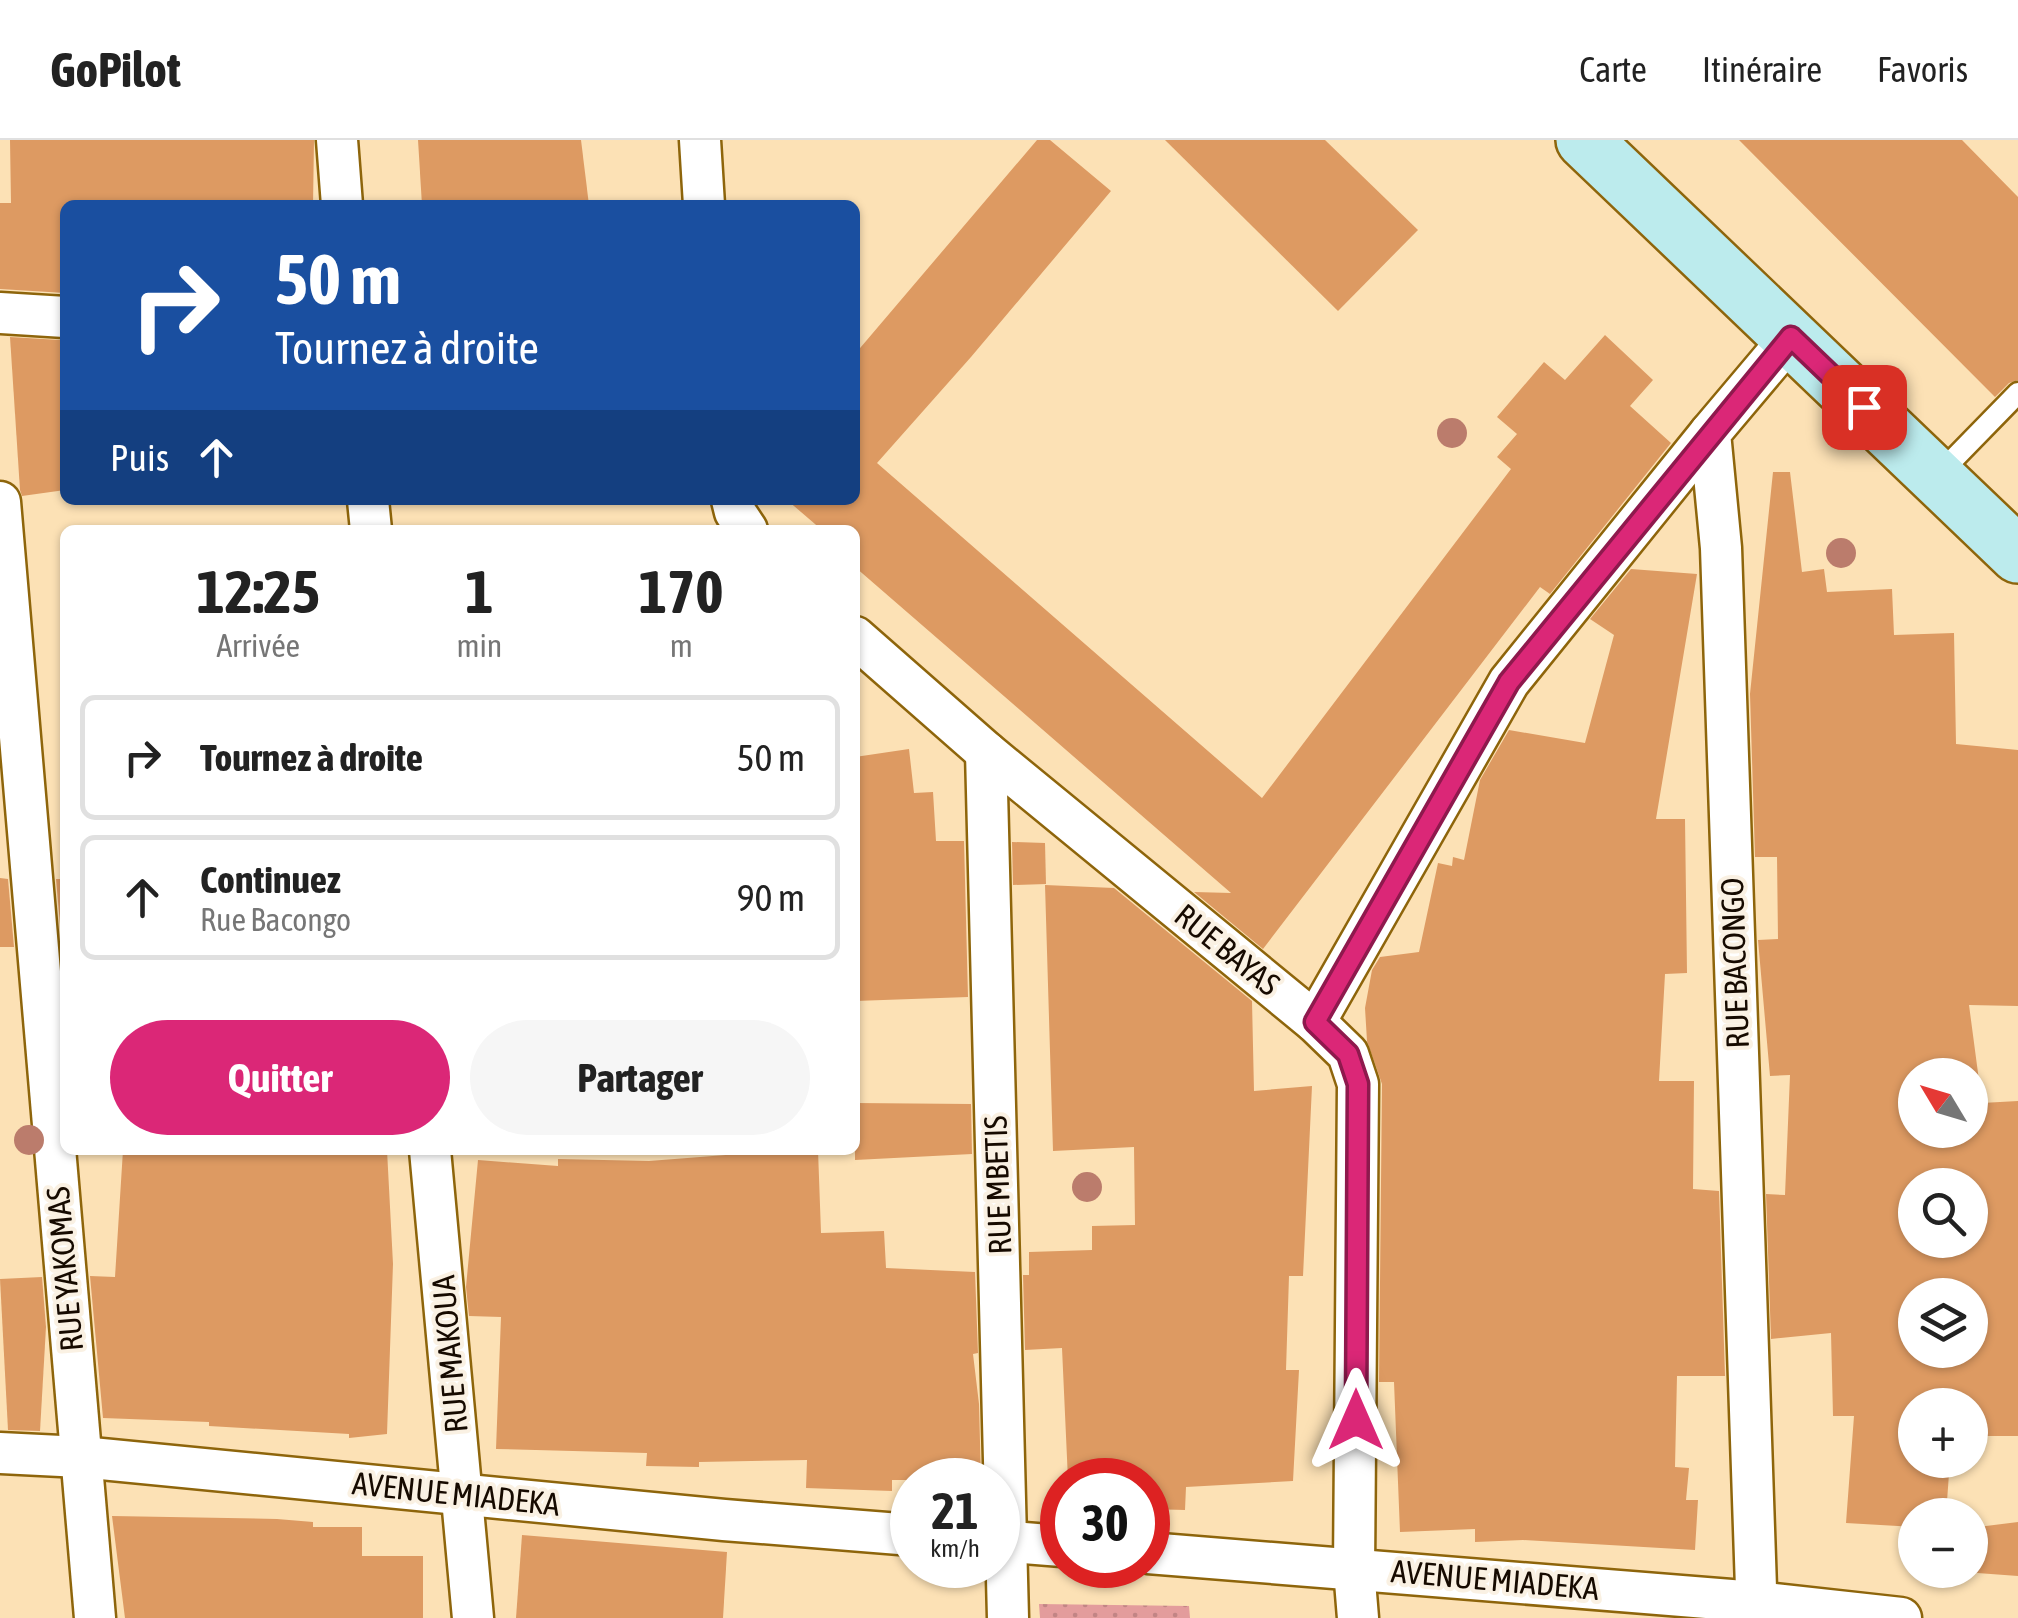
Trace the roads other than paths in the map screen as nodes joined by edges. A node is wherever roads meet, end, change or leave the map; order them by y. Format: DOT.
graph roads {
  1 [pos="337,140"];
  2 [pos="700,140"];
  3 [pos="1600,145"];
  4 [pos="342,200"];
  5 [pos="704,200"];
  6 [pos="0,313"];
  7 [pos="60,318"];
  8 [pos="1791,337"];
  9 [pos="2018,393"];
  10 [pos="1710,433"];
  11 [pos="1936,476"];
  12 [pos="0,502"];
  13 [pos="2018,555"];
  14 [pos="860,641"];
  15 [pos="986,752"];
  16 [pos="1315,1022"];
  17 [pos="430,1155"];
  18 [pos="0,1452"];
  19 [pos="81,1457"];
  20 [pos="1000,1458"];
  21 [pos="464,1494"];
  22 [pos="890,1533"];
  23 [pos="1170,1555"];
  24 [pos="1354,1568"];
  25 [pos="1006,1588"];
  26 [pos="1757,1610"];
  27 [pos="95,1618"];
  28 [pos="474,1618"];
  29 [pos="1008,1618"];
  30 [pos="1358,1618"];
  31 [pos="1902,1618"];
  1 -- 4 [label="street"];
  2 -- 5 [label="street"];
  3 -- 8 [label="main road"];
  6 -- 7 [label="street"];
  8 -- 10 [label="street"];
  8 -- 11 [label="main road"];
  9 -- 11 [label="lane"];
  10 -- 16 [label="street"];
  10 -- 26 [label="street, RUE BACONGO"];
  11 -- 13 [label="main road"];
  12 -- 19 [label="street, RUE YAKOMAS"];
  14 -- 15 [label="street, RUE BAYAS"];
  15 -- 16 [label="street, RUE BAYAS"];
  15 -- 20 [label="street, RUE MBETIS"];
  16 -- 24 [label="street, RUE BAYAS"];
  17 -- 21 [label="street, RUE MAKOUA"];
  18 -- 19 [label="street, AVENUE MIADEKA"];
  19 -- 21 [label="street, AVENUE MIADEKA"];
  19 -- 27 [label="street, RUE YAKOMAS"];
  21 -- 22 [label="street, AVENUE MIADEKA"];
  21 -- 28 [label="street, RUE MAKOUA"];
  23 -- 24 [label="street, AVENUE MIADEKA"];
  24 -- 26 [label="street, AVENUE MIADEKA"];
  24 -- 30 [label="street, RUE BAYAS"];
  25 -- 29 [label="street, RUE MBETIS"];
  26 -- 31 [label="street, AVENUE MIADEKA"];
}
